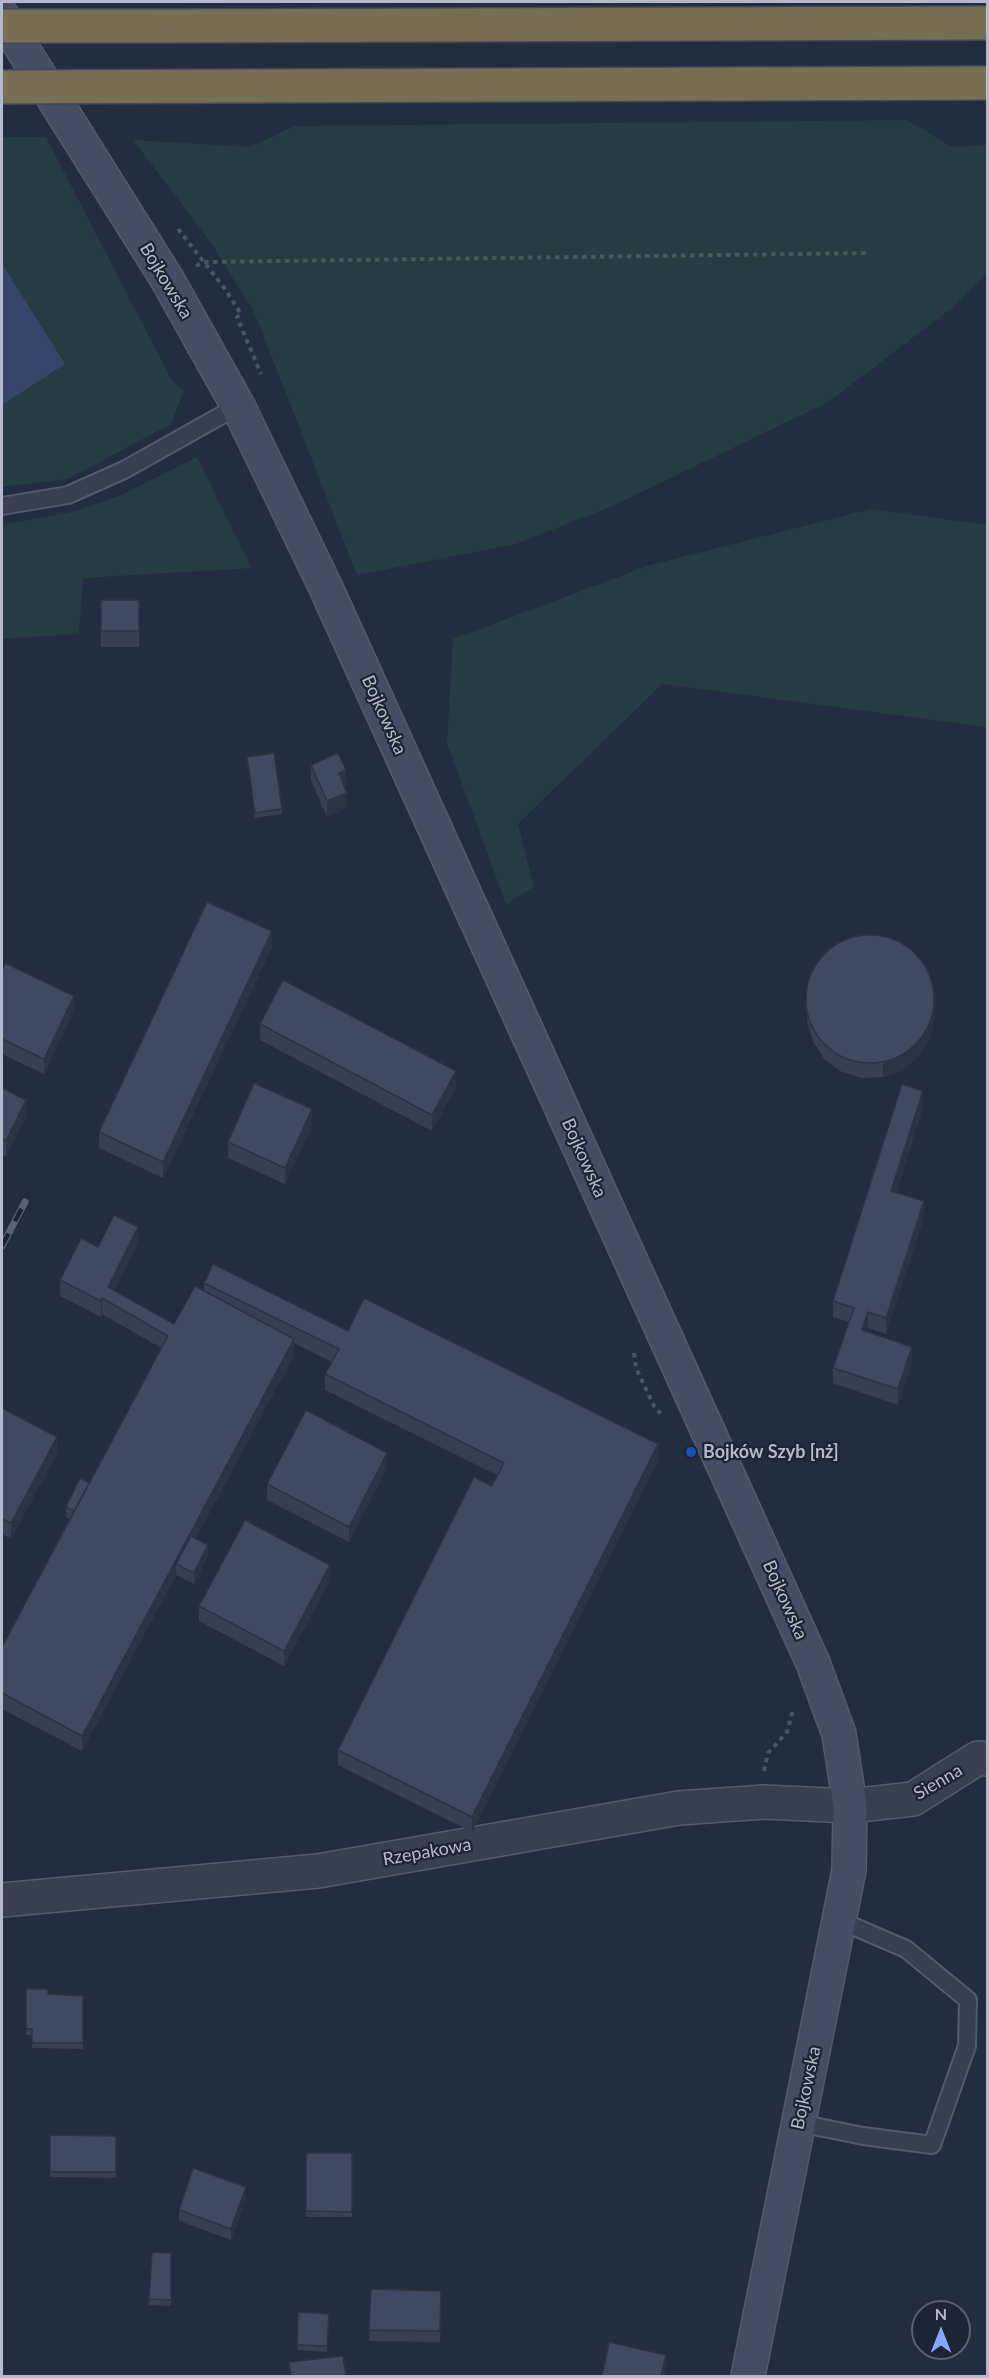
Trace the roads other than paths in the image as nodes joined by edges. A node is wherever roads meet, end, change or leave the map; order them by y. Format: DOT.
graph roads {
  1 [pos="2,16"];
  2 [pos="978,23"];
  3 [pos="2,26"];
  4 [pos="987,83"];
  5 [pos="2,87"];
  6 [pos="238,406"];
  7 [pos="2,506"];
  8 [pos="983,1758"];
  9 [pos="850,1806"];
  10 [pos="2,1900"];
  11 [pos="841,1921"];
  12 [pos="799,2122"];
  13 [pos="748,2376"];
  1 -- 6 [label="street, Bojkowska"];
  2 -- 3 [label="highway, bridge"];
  4 -- 5 [label="highway, bridge"];
  6 -- 7 [label="lane"];
  6 -- 9 [label="street, Bojkowska"];
  8 -- 9 [label="street, Sienna"];
  9 -- 10 [label="street, Rzepakowa"];
  9 -- 11 [label="street, Bojkowska"];
  11 -- 12 [label="street, Bojkowska"];
  11 -- 12 [label="lane"];
  12 -- 13 [label="street, Bojkowska"];
}
